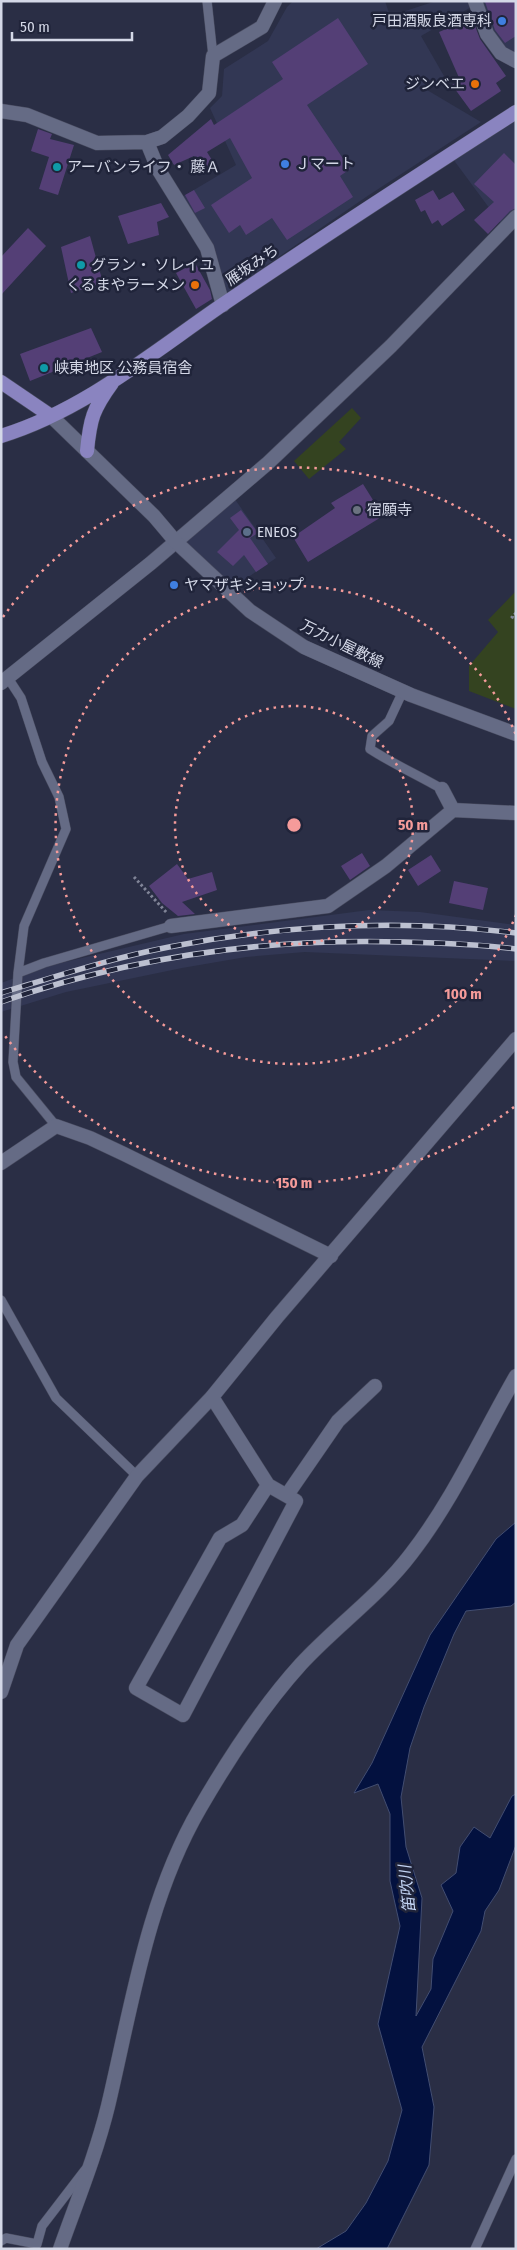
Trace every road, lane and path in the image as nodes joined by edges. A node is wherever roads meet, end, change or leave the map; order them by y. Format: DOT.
graph roads {
  1 [pos="206,1"];
  2 [pos="275,1"];
  3 [pos="475,1"];
  4 [pos="214,56"];
  5 [pos="516,61"];
  6 [pos="1,111"];
  7 [pos="516,112"];
  8 [pos="147,142"];
  9 [pos="516,217"];
  10 [pos="223,305"];
  11 [pos="116,379"];
  12 [pos="1,382"];
  13 [pos="51,416"];
  14 [pos="1,436"];
  15 [pos="87,451"];
  16 [pos="176,542"];
  17 [pos="516,613"];
  18 [pos="516,619"];
  19 [pos="4,680"];
  20 [pos="403,691"];
  21 [pos="516,734"];
  22 [pos="442,790"];
  23 [pos="453,810"];
  24 [pos="516,813"];
  25 [pos="134,877"];
  26 [pos="171,926"];
  27 [pos="18,973"];
  28 [pos="516,1039"];
  29 [pos="56,1126"];
  30 [pos="1,1163"];
  31 [pos="331,1256"];
  32 [pos="1,1300"];
  33 [pos="516,1376"];
  34 [pos="375,1386"];
  35 [pos="212,1398"];
  36 [pos="137,1476"];
  37 [pos="268,1485"];
  38 [pos="286,1495"];
  39 [pos="1,1692"];
  40 [pos="95,2156"];
  41 [pos="516,2159"];
  42 [pos="1,2240"];
  43 [pos="60,2249"];
  44 [pos="475,2249"];
  1 -- 4 [label="lane"];
  2 -- 4 [label="street"];
  3 -- 5 [label="street"];
  4 -- 8 [label="street"];
  6 -- 8 [label="street"];
  7 -- 10 [label="highway, 雁坂みち"];
  8 -- 10 [label="street"];
  9 -- 16 [label="street"];
  10 -- 11 [label="highway, 雁坂みち"];
  11 -- 13 [label="highway, 雁坂みち"];
  11 -- 15 [label="highway"];
  12 -- 13 [label="highway"];
  13 -- 14 [label="highway, 雁坂みち"];
  13 -- 15 [label="street, 万力小屋敷線"];
  15 -- 16 [label="street, 万力小屋敷線"];
  16 -- 19 [label="street"];
  16 -- 20 [label="street, 万力小屋敷線"];
  17 -- 18 [label="path"];
  19 -- 27 [label="lane"];
  20 -- 21 [label="street, 万力小屋敷線"];
  20 -- 22 [label="lane"];
  22 -- 23 [label="street"];
  23 -- 24 [label="street"];
  23 -- 26 [label="street"];
  25 -- 26 [label="path"];
  26 -- 27 [label="lane"];
  27 -- 29 [label="lane"];
  28 -- 31 [label="street"];
  29 -- 30 [label="street"];
  29 -- 31 [label="street"];
  31 -- 35 [label="street"];
  32 -- 36 [label="lane"];
  33 -- 40 [label="street"];
  34 -- 38 [label="street"];
  35 -- 36 [label="street"];
  35 -- 37 [label="street"];
  36 -- 39 [label="street"];
  37 -- 38 [label="street"];
  37 -- 38 [label="street"];
  40 -- 42 [label="lane"];
  40 -- 43 [label="street"];
  41 -- 44 [label="lane"];
}
